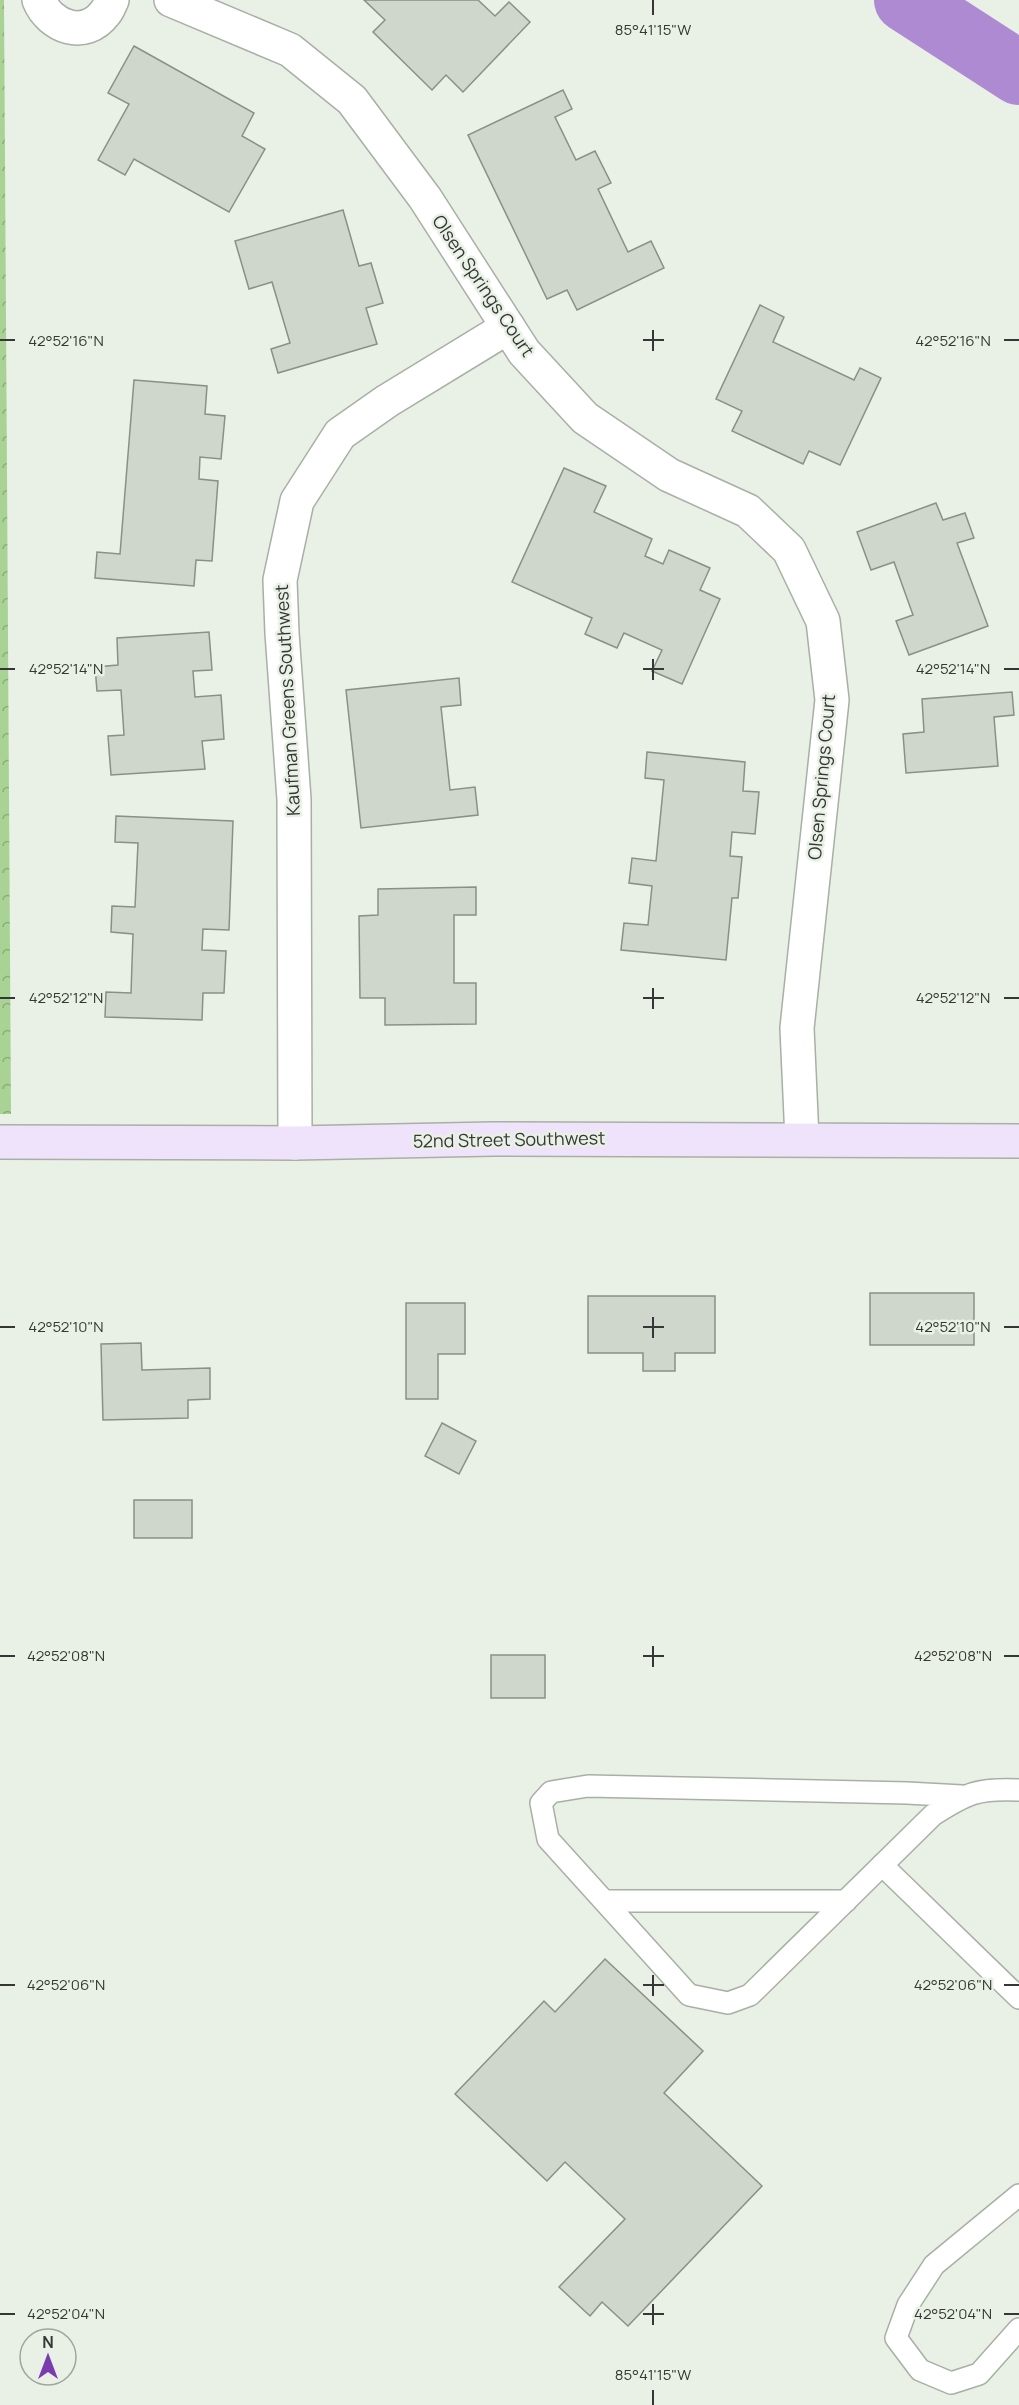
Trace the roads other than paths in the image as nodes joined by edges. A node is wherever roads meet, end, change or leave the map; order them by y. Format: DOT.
graph roads {
  1 [pos="39,0"];
  2 [pos="112,0"];
  3 [pos="171,0"];
  4 [pos="508,327"];
  5 [pos="802,1139"];
  6 [pos="1019,1141"];
  7 [pos="0,1142"];
  8 [pos="295,1143"];
  9 [pos="1019,1790"];
  10 [pos="962,1797"];
  11 [pos="882,1865"];
  12 [pos="604,1901"];
  13 [pos="846,1901"];
  14 [pos="1019,1998"];
  15 [pos="1019,2195"];
  16 [pos="1019,2329"];
  1 -- 2 [label="street"];
  3 -- 4 [label="street, Olsen Springs Court"];
  4 -- 5 [label="street, Olsen Springs Court"];
  4 -- 8 [label="street, Kaufman Greens Southwest"];
  5 -- 6 [label="street, 52nd Street Southwest"];
  5 -- 8 [label="street, 52nd Street Southwest"];
  7 -- 8 [label="street, 52nd Street Southwest"];
  9 -- 10 [label="lane"];
  10 -- 11 [label="lane"];
  10 -- 12 [label="lane"];
  11 -- 13 [label="lane"];
  11 -- 14 [label="lane"];
  12 -- 13 [label="lane"];
  12 -- 13 [label="lane"];
  15 -- 16 [label="lane"];
}
